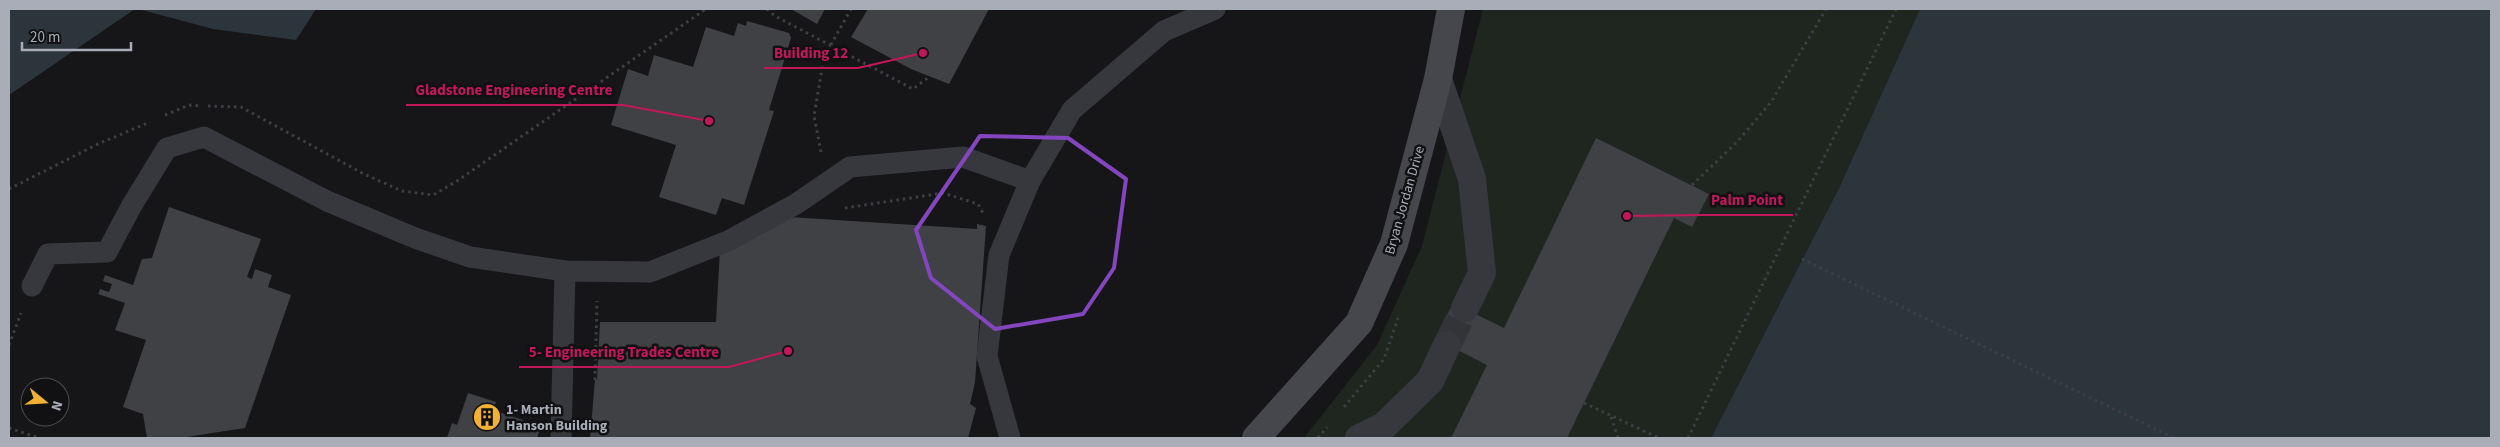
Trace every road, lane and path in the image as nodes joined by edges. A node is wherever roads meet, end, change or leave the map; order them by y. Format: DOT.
graph roads {
  1 [pos="706,9"];
  2 [pos="767,9"];
  3 [pos="851,9"];
  4 [pos="1215,9"];
  5 [pos="1451,9"];
  6 [pos="1826,9"];
  7 [pos="1896,9"];
  8 [pos="831,44"];
  9 [pos="929,77"];
  10 [pos="1438,79"];
  11 [pos="162,117"];
  12 [pos="152,121"];
  13 [pos="1030,181"];
  14 [pos="1692,185"];
  15 [pos="9,189"];
  16 [pos="810,194"];
  17 [pos="840,209"];
  18 [pos="987,218"];
  19 [pos="1802,259"];
  20 [pos="565,271"];
  21 [pos="32,286"];
  22 [pos="606,300"];
  23 [pos="564,303"];
  24 [pos="1465,308"];
  25 [pos="9,345"];
  26 [pos="1447,345"];
  27 [pos="1584,403"];
  28 [pos="1611,416"];
  29 [pos="9,428"];
  30 [pos="1266,436"];
  31 [pos="39,438"];
  32 [pos="561,438"];
  33 [pos="1010,438"];
  34 [pos="1359,438"];
  35 [pos="1618,438"];
  36 [pos="1659,438"];
  37 [pos="1688,438"];
  38 [pos="2174,438"];
  1 -- 11 [label="path"];
  2 -- 8 [label="path"];
  3 -- 8 [label="path"];
  4 -- 13 [label="lane"];
  5 -- 10 [label="main road, Bryan Jordan Drive"];
  6 -- 14 [label="path"];
  7 -- 37 [label="path"];
  8 -- 9 [label="path"];
  8 -- 16 [label="path"];
  10 -- 24 [label="street"];
  10 -- 30 [label="main road, Bryan Jordan Drive"];
  12 -- 15 [label="path"];
  13 -- 16 [label="lane"];
  13 -- 33 [label="lane"];
  16 -- 20 [label="lane"];
  17 -- 18 [label="path"];
  19 -- 38 [label="path"];
  20 -- 21 [label="lane"];
  20 -- 23 [label="lane"];
  21 -- 25 [label="path"];
  22 -- 23 [label="path"];
  23 -- 32 [label="lane"];
  26 -- 34 [label="street"];
  27 -- 28 [label="path"];
  28 -- 35 [label="path"];
  28 -- 36 [label="path"];
  29 -- 31 [label="path"];
}
